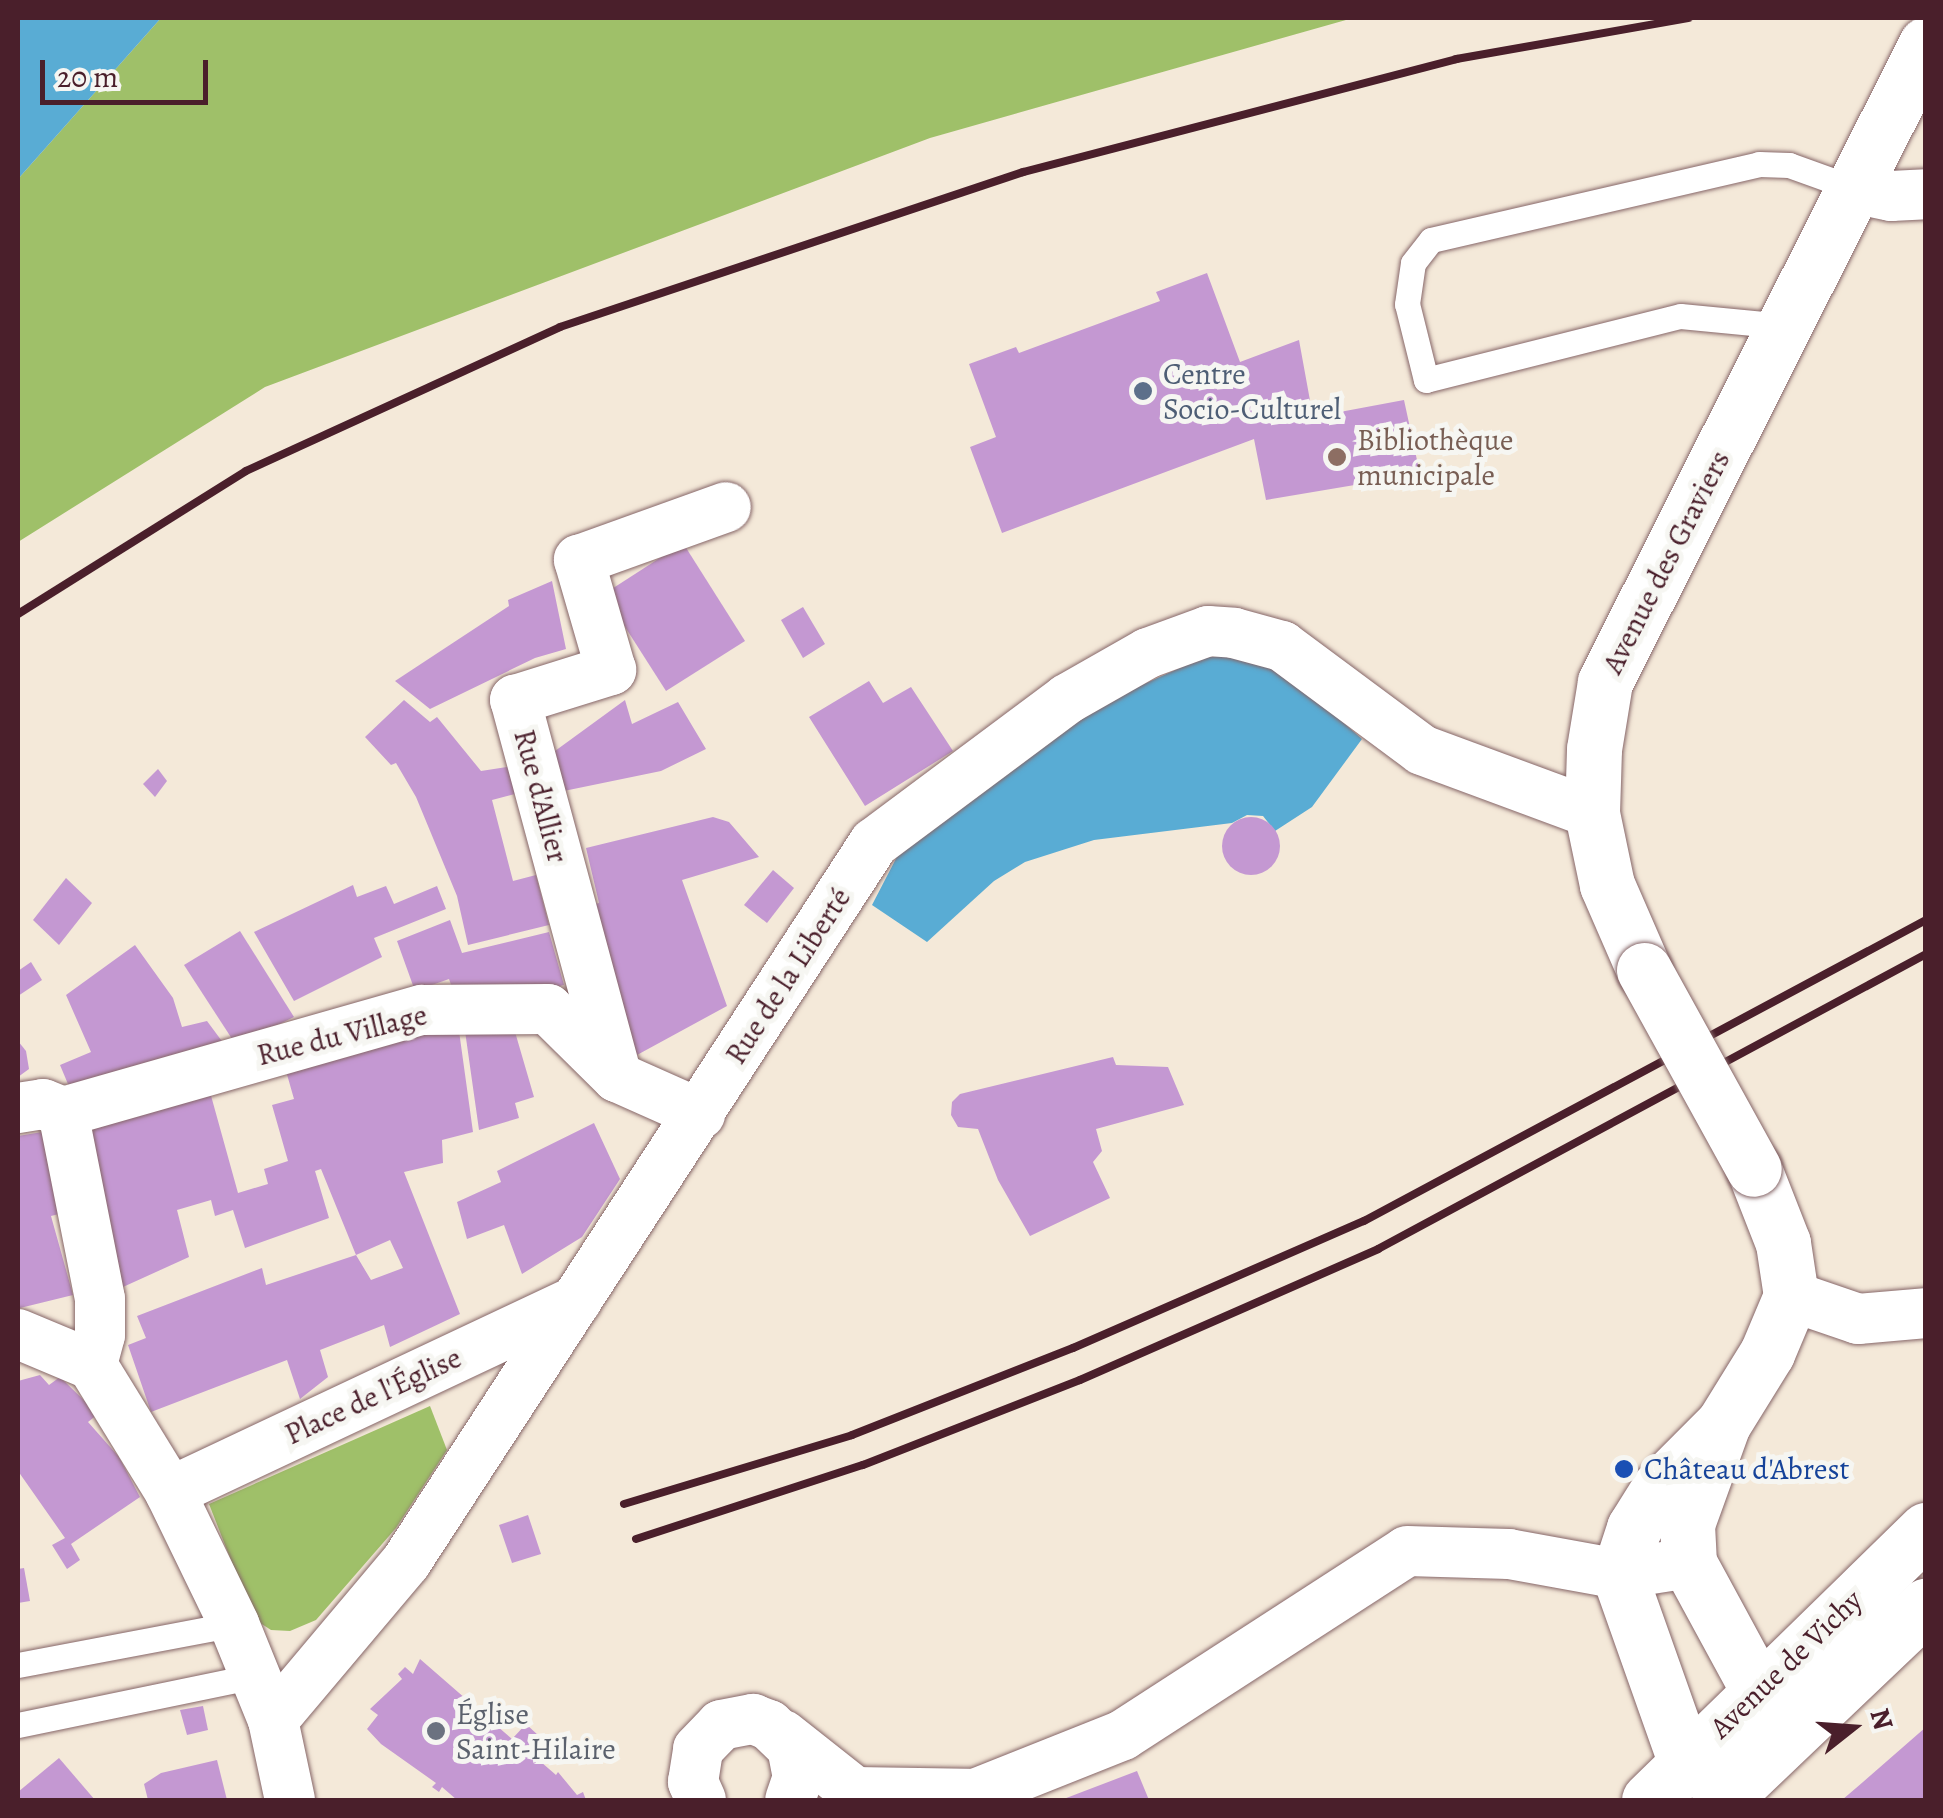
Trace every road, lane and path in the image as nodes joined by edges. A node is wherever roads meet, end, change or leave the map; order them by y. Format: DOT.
graph roads {
  1 [pos="1926,44"];
  2 [pos="1853,188"];
  3 [pos="1926,194"];
  4 [pos="1784,326"];
  5 [pos="726,507"];
  6 [pos="1592,813"];
  7 [pos="617,1077"];
  8 [pos="40,1110"];
  9 [pos="700,1114"];
  10 [pos="1791,1296"];
  11 [pos="576,1300"];
  12 [pos="1926,1313"];
  13 [pos="18,1334"];
  14 [pos="92,1365"];
  15 [pos="1722,1424"];
  16 [pos="170,1492"];
  17 [pos="1926,1530"];
  18 [pos="1689,1563"];
  19 [pos="1619,1574"];
  20 [pos="1926,1606"];
  21 [pos="234,1624"];
  22 [pos="18,1665"];
  23 [pos="1758,1690"];
  24 [pos="264,1698"];
  25 [pos="18,1725"];
  26 [pos="783,1734"];
  27 [pos="1698,1788"];
  28 [pos="971,1797"];
  29 [pos="290,1800"];
  30 [pos="699,1800"];
  31 [pos="790,1800"];
  1 -- 2 [label="street, Avenue des Graviers"];
  2 -- 3 [label="street"];
  2 -- 4 [label="street, Avenue des Graviers"];
  2 -- 4 [label="lane"];
  4 -- 6 [label="street, Avenue des Graviers"];
  5 -- 7 [label="street, Rue d'Allier"];
  6 -- 9 [label="street, Rue de la Liberté"];
  6 -- 10 [label="street, Avenue des Graviers, bridge"];
  7 -- 8 [label="street, Rue du Village"];
  7 -- 9 [label="street, Rue du Village"];
  8 -- 14 [label="street"];
  9 -- 11 [label="street, Rue de la Liberté"];
  10 -- 12 [label="street"];
  10 -- 15 [label="street"];
  11 -- 16 [label="street, Place de l'Église"];
  11 -- 24 [label="street, Rue de la Liberté"];
  13 -- 14 [label="street"];
  14 -- 16 [label="street"];
  15 -- 18 [label="street"];
  15 -- 19 [label="street"];
  16 -- 21 [label="street"];
  17 -- 23 [label="street, Avenue de Vichy"];
  18 -- 19 [label="street"];
  18 -- 23 [label="street"];
  19 -- 27 [label="street"];
  19 -- 28 [label="street"];
  20 -- 27 [label="street, Avenue de Vichy"];
  21 -- 22 [label="lane"];
  21 -- 24 [label="street"];
  23 -- 27 [label="street"];
  24 -- 25 [label="lane"];
  24 -- 29 [label="street"];
  26 -- 28 [label="street"];
  26 -- 30 [label="street"];
  26 -- 31 [label="street"];
}
